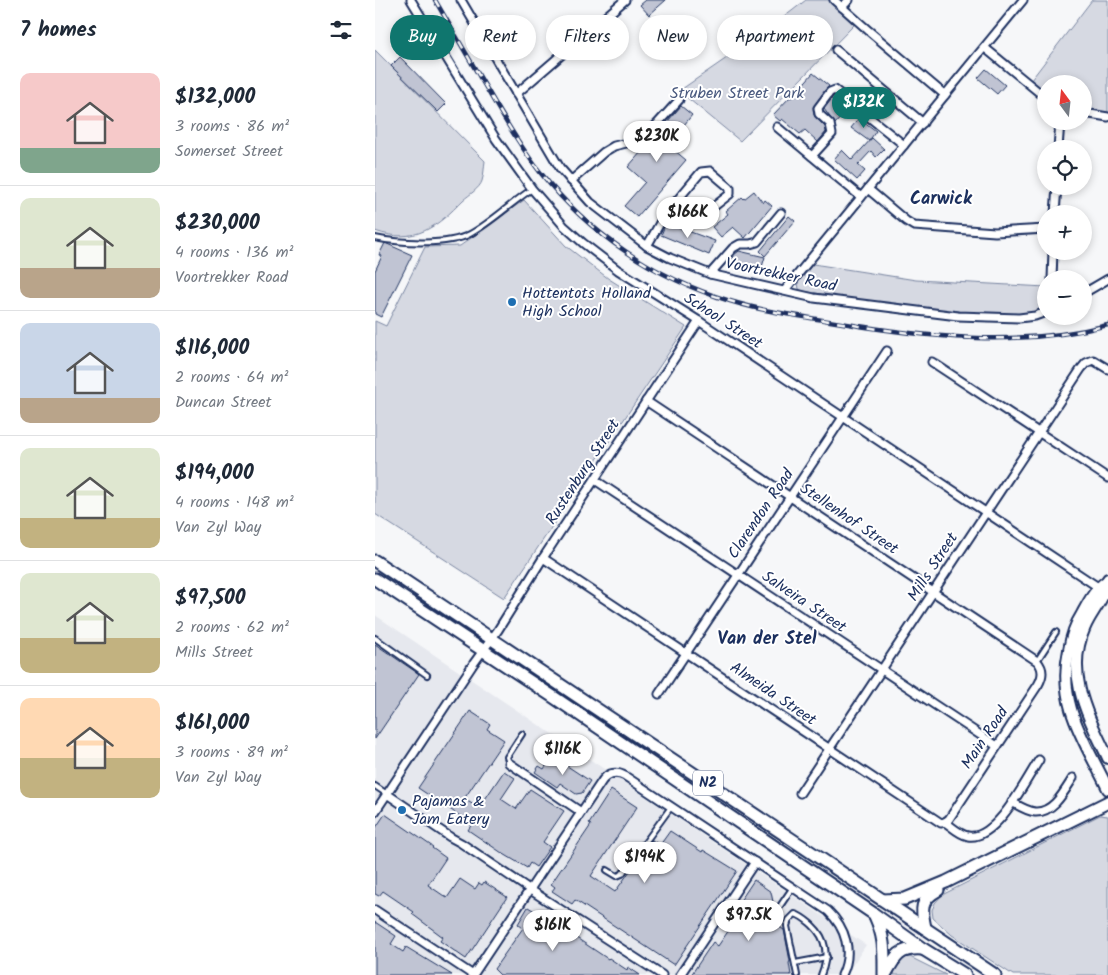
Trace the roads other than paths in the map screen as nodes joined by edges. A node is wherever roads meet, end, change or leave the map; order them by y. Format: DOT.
graph roads {
  1 [pos="411,0"];
  2 [pos="461,0"];
  3 [pos="625,0"];
  4 [pos="834,0"];
  5 [pos="849,0"];
  6 [pos="1023,0"];
  7 [pos="842,7"];
  8 [pos="985,48"];
  9 [pos="837,50"];
  10 [pos="1037,91"];
  11 [pos="516,94"];
  12 [pos="945,95"];
  13 [pos="679,100"];
  14 [pos="1093,114"];
  15 [pos="1108,117"];
  16 [pos="923,123"];
  17 [pos="777,127"];
  18 [pos="905,145"];
  19 [pos="812,156"];
  20 [pos="571,181"];
  21 [pos="532,189"];
  22 [pos="868,189"];
  23 [pos="861,197"];
  24 [pos="670,209"];
  25 [pos="781,213"];
  26 [pos="1037,230"];
  27 [pos="375,238"];
  28 [pos="647,246"];
  29 [pos="710,274"];
  30 [pos="1108,279"];
  31 [pos="1092,288"];
  32 [pos="785,290"];
  33 [pos="1037,315"];
  34 [pos="699,321"];
  35 [pos="887,351"];
  36 [pos="932,362"];
  37 [pos="1108,369"];
  38 [pos="646,401"];
  39 [pos="842,416"];
  40 [pos="1039,432"];
  41 [pos="1108,478"];
  42 [pos="595,480"];
  43 [pos="789,496"];
  44 [pos="987,511"];
  45 [pos="543,558"];
  46 [pos="375,561"];
  47 [pos="737,574"];
  48 [pos="375,580"];
  49 [pos="1105,586"];
  50 [pos="933,592"];
  51 [pos="1056,632"];
  52 [pos="375,638"];
  53 [pos="491,639"];
  54 [pos="482,652"];
  55 [pos="686,652"];
  56 [pos="1037,661"];
  57 [pos="881,670"];
  58 [pos="427,675"];
  59 [pos="659,694"];
  60 [pos="522,734"];
  61 [pos="997,746"];
  62 [pos="829,748"];
  63 [pos="1108,758"];
  64 [pos="1039,760"];
  65 [pos="509,763"];
  66 [pos="1073,778"];
  67 [pos="375,786"];
  68 [pos="1108,789"];
  69 [pos="800,793"];
  70 [pos="387,794"];
  71 [pos="1012,802"];
  72 [pos="1108,802"];
  73 [pos="671,807"];
  74 [pos="375,812"];
  75 [pos="581,812"];
  76 [pos="945,822"];
  77 [pos="755,862"];
  78 [pos="607,870"];
  79 [pos="947,882"];
  80 [pos="793,888"];
  81 [pos="529,889"];
  82 [pos="883,900"];
  83 [pos="375,910"];
  84 [pos="777,912"];
  85 [pos="874,914"];
  86 [pos="925,928"];
  87 [pos="923,949"];
  88 [pos="827,957"];
  89 [pos="795,963"];
  90 [pos="473,975"];
  91 [pos="662,975"];
  92 [pos="680,975"];
  93 [pos="797,975"];
  94 [pos="821,975"];
  95 [pos="842,975"];
  96 [pos="884,975"];
  97 [pos="965,975"];
  98 [pos="995,975"];
  1 -- 21 [label="street, School Street"];
  2 -- 11 [label="street, Voortrekker Road"];
  3 -- 11 [label="street"];
  4 -- 7 [label="street"];
  5 -- 7 [label="street"];
  6 -- 8 [label="street"];
  7 -- 12 [label="street"];
  8 -- 10 [label="street"];
  8 -- 12 [label="street"];
  9 -- 16 [label="street"];
  11 -- 20 [label="street, Voortrekker Road"];
  12 -- 16 [label="street"];
  13 -- 20 [label="street"];
  14 -- 15 [label="street"];
  16 -- 18 [label="street"];
  17 -- 19 [label="street"];
  18 -- 19 [label="street"];
  18 -- 22 [label="street"];
  19 -- 23 [label="street"];
  20 -- 28 [label="street, Voortrekker Road"];
  21 -- 27 [label="lane"];
  21 -- 34 [label="street, School Street"];
  22 -- 23 [label="street"];
  22 -- 26 [label="street"];
  23 -- 32 [label="street"];
  24 -- 24 [label="street"];
  24 -- 28 [label="street"];
  25 -- 29 [label="street"];
  28 -- 29 [label="street, Voortrekker Road"];
  29 -- 32 [label="street, Voortrekker Road"];
  30 -- 31 [label="street"];
  32 -- 33 [label="street, Voortrekker Road"];
  34 -- 38 [label="street, Rustenburg Street"];
  34 -- 39 [label="street, School Street"];
  35 -- 39 [label="street, Clarendon Road"];
  36 -- 40 [label="street"];
  37 -- 40 [label="street, Mills Street"];
  38 -- 42 [label="street, Rustenburg Street"];
  38 -- 43 [label="street, Stellenhof Street"];
  39 -- 43 [label="street, Clarendon Road"];
  39 -- 44 [label="street, School Street"];
  40 -- 41 [label="street"];
  40 -- 44 [label="street, Mills Street"];
  42 -- 45 [label="street, Rustenburg Street"];
  42 -- 47 [label="street, Salveira Street"];
  43 -- 47 [label="street, Clarendon Road"];
  43 -- 50 [label="street, Stellenhof Street"];
  44 -- 49 [label="street, School Street"];
  44 -- 50 [label="street, Mills Street"];
  45 -- 53 [label="street, Rustenburg Street"];
  45 -- 55 [label="street, Almeida Street"];
  46 -- 53 [label="highway, N2"];
  47 -- 55 [label="street, Clarendon Road"];
  47 -- 57 [label="street, Salveira Street"];
  48 -- 54 [label="highway, N2"];
  49 -- 63 [label="main road"];
  49 -- 68 [label="main road"];
  50 -- 56 [label="street, Stellenhof Street"];
  50 -- 57 [label="street, Mills Street"];
  51 -- 56 [label="lane"];
  52 -- 58 [label="lane"];
  53 -- 54 [label="street, Rustenburg Street"];
  53 -- 82 [label="highway, N2"];
  54 -- 70 [label="street, Rustenburg Street"];
  54 -- 85 [label="highway, N2"];
  55 -- 59 [label="street, Clarendon Road"];
  55 -- 62 [label="street, Almeida Street"];
  56 -- 61 [label="street, Main Road"];
  57 -- 61 [label="street, Salveira Street"];
  57 -- 62 [label="street, Mills Street"];
  60 -- 65 [label="lane"];
  61 -- 76 [label="street, Main Road"];
  62 -- 69 [label="street, Mills Street"];
  62 -- 76 [label="street, Almeida Street"];
  64 -- 71 [label="street"];
  65 -- 75 [label="street"];
  66 -- 71 [label="street"];
  67 -- 70 [label="lane"];
  70 -- 74 [label="street, Rustenburg Street"];
  70 -- 81 [label="street"];
  71 -- 76 [label="street"];
  72 -- 79 [label="highway"];
  73 -- 75 [label="street"];
  73 -- 77 [label="street"];
  73 -- 78 [label="lane"];
  75 -- 81 [label="street"];
  77 -- 80 [label="street"];
  77 -- 92 [label="street"];
  79 -- 82 [label="highway"];
  79 -- 86 [label="highway"];
  80 -- 84 [label="lane"];
  80 -- 95 [label="street"];
  81 -- 90 [label="street"];
  81 -- 91 [label="street"];
  82 -- 86 [label="highway, N2"];
  83 -- 90 [label="street"];
  85 -- 87 [label="highway, N2"];
  85 -- 96 [label="highway"];
  86 -- 98 [label="highway, N2"];
  87 -- 96 [label="highway"];
  87 -- 97 [label="highway, N2"];
  88 -- 89 [label="lane"];
  88 -- 89 [label="lane"];
  88 -- 94 [label="lane"];
  89 -- 93 [label="lane"];
}
